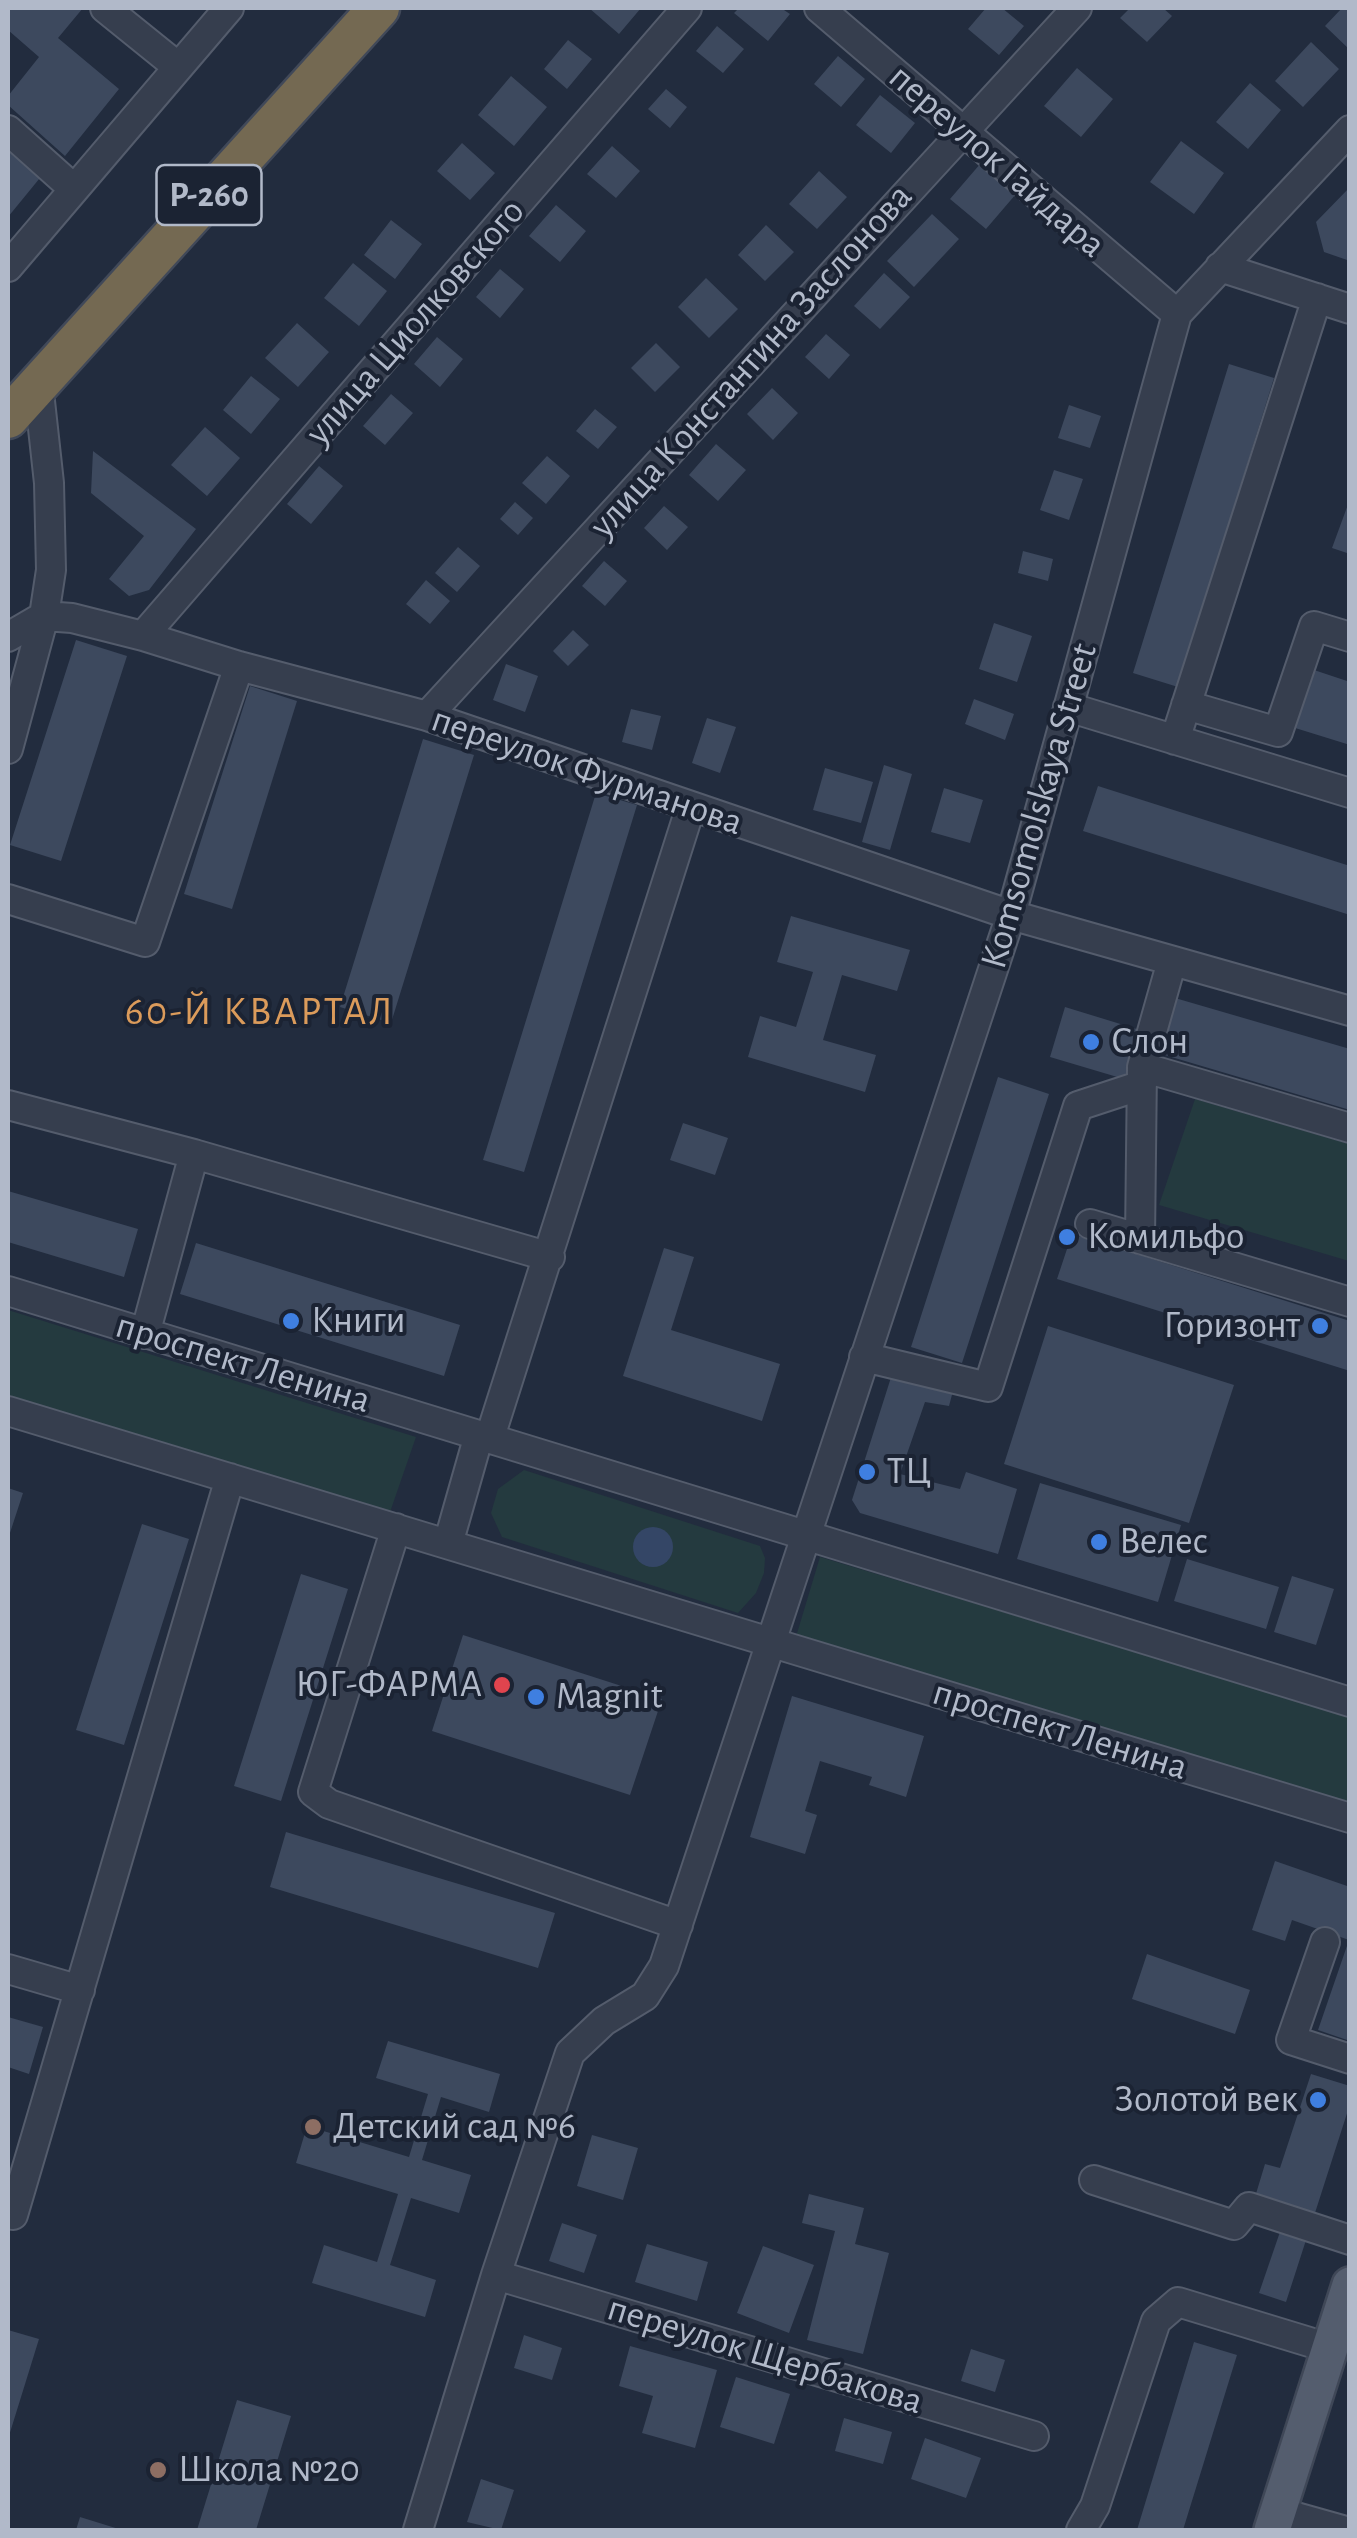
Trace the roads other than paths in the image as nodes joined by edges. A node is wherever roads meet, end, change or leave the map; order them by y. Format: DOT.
graph roads {
  1 [pos="105,8"];
  2 [pos="229,8"];
  3 [pos="379,8"];
  4 [pos="688,8"];
  5 [pos="819,8"];
  6 [pos="1077,8"];
  7 [pos="178,67"];
  8 [pos="8,130"];
  9 [pos="1350,130"];
  10 [pos="961,132"];
  11 [pos="74,189"];
  12 [pos="1220,267"];
  13 [pos="8,268"];
  14 [pos="1317,298"];
  15 [pos="1350,308"];
  16 [pos="1176,314"];
  17 [pos="38,383"];
  18 [pos="8,418"];
  19 [pos="44,616"];
  20 [pos="143,636"];
  21 [pos="1350,637"];
  22 [pos="8,638"];
  23 [pos="239,666"];
  24 [pos="1186,705"];
  25 [pos="1068,707"];
  26 [pos="427,716"];
  27 [pos="1176,740"];
  28 [pos="8,749"];
  29 [pos="1350,793"];
  30 [pos="692,806"];
  31 [pos="8,899"];
  32 [pos="1011,915"];
  33 [pos="1172,960"];
  34 [pos="1350,1010"];
  35 [pos="1142,1076"];
  36 [pos="8,1104"];
  37 [pos="1350,1128"];
  38 [pos="194,1154"];
  39 [pos="1090,1224"];
  40 [pos="1140,1239"];
  41 [pos="550,1257"];
  42 [pos="8,1291"];
  43 [pos="1350,1302"];
  44 [pos="145,1334"];
  45 [pos="864,1357"];
  46 [pos="8,1410"];
  47 [pos="484,1436"];
  48 [pos="230,1478"];
  49 [pos="396,1528"];
  50 [pos="806,1533"];
  51 [pos="448,1544"];
  52 [pos="770,1642"];
  53 [pos="1350,1702"];
  54 [pos="1350,1818"];
  55 [pos="678,1924"];
  56 [pos="1325,1942"];
  57 [pos="8,1969"];
  58 [pos="80,1990"];
  59 [pos="1350,2059"];
  60 [pos="1094,2180"];
  61 [pos="14,2215"];
  62 [pos="1350,2240"];
  63 [pos="496,2275"];
  64 [pos="1350,2285"];
  65 [pos="1329,2348"];
  66 [pos="1034,2436"];
  67 [pos="1275,2521"];
  68 [pos="418,2530"];
  69 [pos="1081,2530"];
  70 [pos="1342,2530"];
  1 -- 7 [label="street"];
  2 -- 7 [label="street"];
  3 -- 17 [label="highway, Р-260"];
  4 -- 20 [label="street, улица Циолковского"];
  5 -- 10 [label="street, переулок Гайдара"];
  6 -- 10 [label="street, улица Константина Заслонова"];
  7 -- 11 [label="street"];
  8 -- 11 [label="street"];
  9 -- 12 [label="street, Komsomolskaya Street"];
  10 -- 16 [label="street, переулок Гайдара"];
  10 -- 26 [label="street, улица Константина Заслонова"];
  11 -- 13 [label="street"];
  12 -- 14 [label="street"];
  12 -- 16 [label="street, Komsomolskaya Street"];
  14 -- 15 [label="street"];
  14 -- 24 [label="street"];
  16 -- 25 [label="street, Komsomolskaya Street"];
  17 -- 18 [label="highway, Р-260"];
  17 -- 19 [label="street"];
  19 -- 20 [label="street, переулок Фурманова"];
  19 -- 22 [label="street"];
  19 -- 28 [label="street"];
  20 -- 23 [label="street, переулок Фурманова"];
  21 -- 24 [label="street"];
  23 -- 26 [label="street, переулок Фурманова"];
  23 -- 31 [label="street"];
  24 -- 27 [label="street"];
  25 -- 27 [label="street"];
  25 -- 32 [label="street, Komsomolskaya Street"];
  26 -- 30 [label="street, переулок Фурманова"];
  27 -- 29 [label="street"];
  30 -- 32 [label="street, переулок Фурманова"];
  30 -- 41 [label="street"];
  32 -- 33 [label="street, переулок Фурманова"];
  32 -- 45 [label="street, Komsomolskaya Street"];
  33 -- 34 [label="street, переулок Фурманова"];
  33 -- 35 [label="street"];
  35 -- 37 [label="street"];
  35 -- 40 [label="street"];
  35 -- 45 [label="street"];
  36 -- 38 [label="street"];
  38 -- 41 [label="street"];
  38 -- 44 [label="street"];
  39 -- 40 [label="street"];
  40 -- 43 [label="street"];
  41 -- 47 [label="street"];
  42 -- 44 [label="street, проспект Ленина"];
  44 -- 47 [label="street, проспект Ленина"];
  45 -- 50 [label="street, Komsomolskaya Street"];
  46 -- 48 [label="street, проспект Ленина"];
  47 -- 50 [label="street, проспект Ленина"];
  47 -- 51 [label="street"];
  48 -- 49 [label="street, проспект Ленина"];
  48 -- 58 [label="street"];
  49 -- 51 [label="street, проспект Ленина"];
  49 -- 55 [label="street"];
  50 -- 52 [label="street"];
  50 -- 53 [label="street, проспект Ленина"];
  51 -- 52 [label="street, проспект Ленина"];
  52 -- 54 [label="street, проспект Ленина"];
  52 -- 55 [label="street"];
  55 -- 63 [label="street"];
  56 -- 59 [label="street"];
  57 -- 58 [label="street"];
  58 -- 61 [label="street"];
  60 -- 62 [label="street"];
  63 -- 66 [label="street, переулок Щербакова"];
  63 -- 68 [label="street"];
  64 -- 65 [label="main road"];
  65 -- 67 [label="main road"];
  65 -- 69 [label="street"];
  67 -- 70 [label="street"];
}
